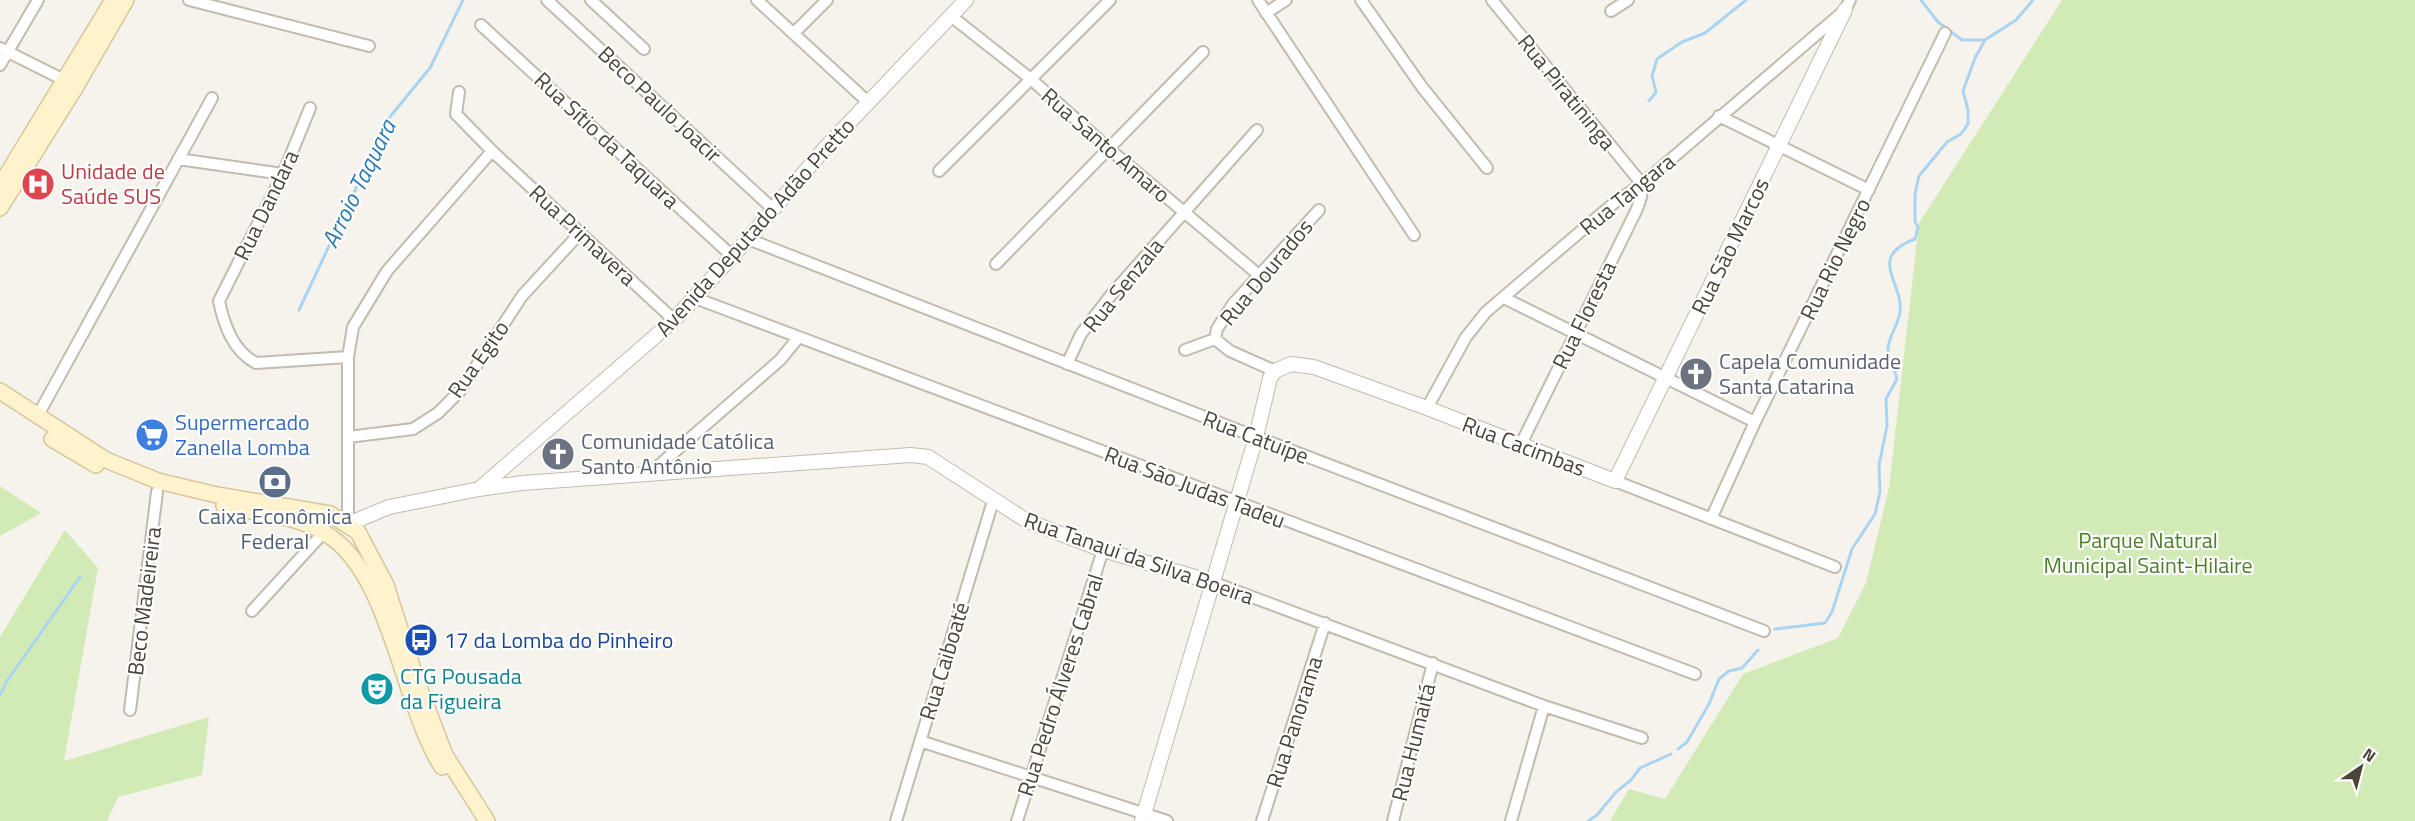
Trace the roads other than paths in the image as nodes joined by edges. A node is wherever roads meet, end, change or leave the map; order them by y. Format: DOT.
graph roads {
  1 [pos="38,0"];
  2 [pos="113,0"];
  3 [pos="126,0"];
  4 [pos="189,0"];
  5 [pos="547,0"];
  6 [pos="591,0"];
  7 [pos="757,0"];
  8 [pos="827,0"];
  9 [pos="966,0"];
  10 [pos="1110,0"];
  11 [pos="1258,0"];
  12 [pos="1286,0"];
  13 [pos="1361,0"];
  14 [pos="1492,0"];
  15 [pos="1628,0"];
  16 [pos="1848,5"];
  17 [pos="1611,11"];
  18 [pos="1266,13"];
  19 [pos="951,16"];
  20 [pos="481,25"];
  21 [pos="794,33"];
  22 [pos="1945,33"];
  23 [pos="369,46"];
  24 [pos="644,49"];
  25 [pos="4,50"];
  26 [pos="1203,52"];
  27 [pos="0,65"];
  28 [pos="1032,80"];
  29 [pos="66,81"];
  30 [pos="459,92"];
  31 [pos="212,98"];
  32 [pos="868,103"];
  33 [pos="310,108"];
  34 [pos="1719,116"];
  35 [pos="1257,130"];
  36 [pos="1779,146"];
  37 [pos="1108,148"];
  38 [pos="492,151"];
  39 [pos="178,159"];
  40 [pos="1487,168"];
  41 [pos="939,171"];
  42 [pos="283,174"];
  43 [pos="1642,184"];
  44 [pos="0,186"];
  45 [pos="1869,190"];
  46 [pos="0,208"];
  47 [pos="773,209"];
  48 [pos="1319,210"];
  49 [pos="1183,212"];
  50 [pos="580,234"];
  51 [pos="1414,235"];
  52 [pos="748,239"];
  53 [pos="732,256"];
  54 [pos="996,264"];
  55 [pos="1260,276"];
  56 [pos="695,298"];
  57 [pos="1504,298"];
  58 [pos="674,320"];
  59 [pos="1575,333"];
  60 [pos="798,338"];
  61 [pos="1215,339"];
  62 [pos="1185,350"];
  63 [pos="348,357"];
  64 [pos="1067,364"];
  65 [pos="1275,371"];
  66 [pos="1666,378"];
  67 [pos="0,392"];
  68 [pos="0,403"];
  69 [pos="1426,408"];
  70 [pos="37,417"];
  71 [pos="1755,422"];
  72 [pos="348,437"];
  73 [pos="1256,437"];
  74 [pos="1521,444"];
  75 [pos="649,474"];
  76 [pos="1615,481"];
  77 [pos="479,489"];
  78 [pos="158,492"];
  79 [pos="993,501"];
  80 [pos="1236,502"];
  81 [pos="330,514"];
  82 [pos="1711,519"];
  83 [pos="353,528"];
  84 [pos="324,532"];
  85 [pos="342,544"];
  86 [pos="1103,550"];
  87 [pos="1835,567"];
  88 [pos="1212,582"];
  89 [pos="252,611"];
  90 [pos="1325,623"];
  91 [pos="1764,631"];
  92 [pos="1433,663"];
  93 [pos="1695,674"];
  94 [pos="1544,706"];
  95 [pos="130,710"];
  96 [pos="1642,738"];
  97 [pos="920,741"];
  98 [pos="1031,778"];
  99 [pos="1143,817"];
  100 [pos="476,821"];
  101 [pos="487,821"];
  102 [pos="896,821"];
  103 [pos="1017,821"];
  104 [pos="1167,821"];
  105 [pos="1263,821"];
  106 [pos="1393,821"];
  107 [pos="1510,821"];
  1 -- 25 [label="street"];
  2 -- 29 [label="main road"];
  3 -- 46 [label="main road"];
  4 -- 23 [label="street"];
  5 -- 47 [label="street, Beco Paulo Joacir"];
  6 -- 24 [label="street"];
  7 -- 21 [label="street"];
  8 -- 21 [label="street"];
  9 -- 19 [label="street, Avenida Deputado Adão Pretto"];
  10 -- 28 [label="street"];
  11 -- 18 [label="street"];
  12 -- 18 [label="street"];
  13 -- 40 [label="street"];
  14 -- 43 [label="street, Rua Piratininga"];
  15 -- 17 [label="street"];
  16 -- 34 [label="street, Rua Tangara"];
  16 -- 36 [label="street, Rua São Marcos"];
  18 -- 51 [label="street"];
  19 -- 28 [label="street, Rua Santo Amaro"];
  19 -- 32 [label="street, Avenida Deputado Adão Pretto"];
  20 -- 53 [label="street, Rua Sítio da Taquara"];
  21 -- 32 [label="street"];
  22 -- 45 [label="street, Rua Rio Negro"];
  25 -- 27 [label="street"];
  25 -- 29 [label="street"];
  26 -- 37 [label="street"];
  28 -- 37 [label="street, Rua Santo Amaro"];
  28 -- 41 [label="street"];
  29 -- 44 [label="main road"];
  30 -- 38 [label="street, Rua Primavera"];
  31 -- 39 [label="street"];
  32 -- 47 [label="street, Avenida Deputado Adão Pretto"];
  33 -- 42 [label="street, Rua Dandara"];
  34 -- 36 [label="street"];
  34 -- 43 [label="street, Rua Tangara"];
  35 -- 49 [label="street, Rua Senzala"];
  36 -- 45 [label="street"];
  36 -- 66 [label="street, Rua São Marcos"];
  37 -- 49 [label="street, Rua Santo Amaro"];
  37 -- 54 [label="street"];
  38 -- 50 [label="street, Rua Primavera"];
  38 -- 63 [label="street"];
  39 -- 42 [label="street"];
  39 -- 70 [label="street"];
  42 -- 63 [label="street, Rua Dandara"];
  43 -- 57 [label="street, Rua Tangara"];
  43 -- 59 [label="street, Rua Floresta"];
  45 -- 71 [label="street, Rua Rio Negro"];
  47 -- 52 [label="street, Avenida Deputado Adão Pretto"];
  48 -- 55 [label="street, Rua Dourados"];
  49 -- 55 [label="street, Rua Santo Amaro"];
  49 -- 64 [label="street, Rua Senzala"];
  50 -- 58 [label="street, Rua Primavera"];
  50 -- 72 [label="street, Rua Egito"];
  52 -- 53 [label="street, Avenida Deputado Adão Pretto"];
  52 -- 64 [label="street, Rua Catuípe"];
  53 -- 56 [label="street, Avenida Deputado Adão Pretto"];
  55 -- 61 [label="street, Rua Dourados"];
  56 -- 58 [label="street, Avenida Deputado Adão Pretto"];
  56 -- 60 [label="street, Rua São Judas Tadeu"];
  57 -- 59 [label="street"];
  57 -- 69 [label="street, Rua Tangara"];
  58 -- 77 [label="street, Avenida Deputado Adão Pretto"];
  59 -- 66 [label="street"];
  59 -- 74 [label="street, Rua Floresta"];
  60 -- 75 [label="street"];
  60 -- 80 [label="street, Rua São Judas Tadeu"];
  61 -- 62 [label="street, Rua Dourados"];
  61 -- 65 [label="street"];
  63 -- 72 [label="street"];
  64 -- 73 [label="street, Rua Catuípe"];
  65 -- 69 [label="street, Rua Cacimbas"];
  65 -- 73 [label="street"];
  66 -- 71 [label="street"];
  66 -- 76 [label="street, Rua São Marcos"];
  67 -- 70 [label="main road"];
  68 -- 78 [label="main road"];
  69 -- 74 [label="street, Rua Cacimbas"];
  70 -- 81 [label="main road"];
  71 -- 82 [label="street, Rua Rio Negro"];
  72 -- 83 [label="street"];
  73 -- 80 [label="street"];
  73 -- 91 [label="street, Rua Catuípe"];
  74 -- 76 [label="street, Rua Cacimbas"];
  75 -- 77 [label="street, Rua Tanaui da Silva Boeira"];
  75 -- 79 [label="street, Rua Tanaui da Silva Boeira"];
  76 -- 82 [label="street, Rua Cacimbas"];
  77 -- 83 [label="street, Rua Tanaui da Silva Boeira"];
  78 -- 84 [label="main road"];
  78 -- 95 [label="street, Beco Madeireira"];
  79 -- 86 [label="street, Rua Tanaui da Silva Boeira"];
  79 -- 97 [label="street, Rua Caiboaté"];
  80 -- 88 [label="street"];
  80 -- 93 [label="street, Rua São Judas Tadeu"];
  81 -- 83 [label="main road"];
  81 -- 84 [label="main road"];
  82 -- 87 [label="street, Rua Cacimbas"];
  83 -- 85 [label="main road"];
  83 -- 101 [label="main road"];
  84 -- 85 [label="main road"];
  84 -- 89 [label="street"];
  85 -- 100 [label="main road"];
  86 -- 88 [label="street, Rua Tanaui da Silva Boeira"];
  86 -- 98 [label="street, Rua Pedro Álveres Cabral"];
  88 -- 90 [label="street, Rua Tanaui da Silva Boeira"];
  88 -- 99 [label="street"];
  90 -- 92 [label="street, Rua Tanaui da Silva Boeira"];
  90 -- 105 [label="street, Rua Panorama"];
  92 -- 94 [label="street, Rua Tanaui da Silva Boeira"];
  92 -- 106 [label="street, Rua Humaitá"];
  94 -- 96 [label="street, Rua Tanaui da Silva Boeira"];
  94 -- 107 [label="street"];
  97 -- 98 [label="street"];
  97 -- 102 [label="street, Rua Caiboaté"];
  98 -- 99 [label="street"];
  98 -- 103 [label="street, Rua Pedro Álveres Cabral"];
  99 -- 104 [label="street"];
}
